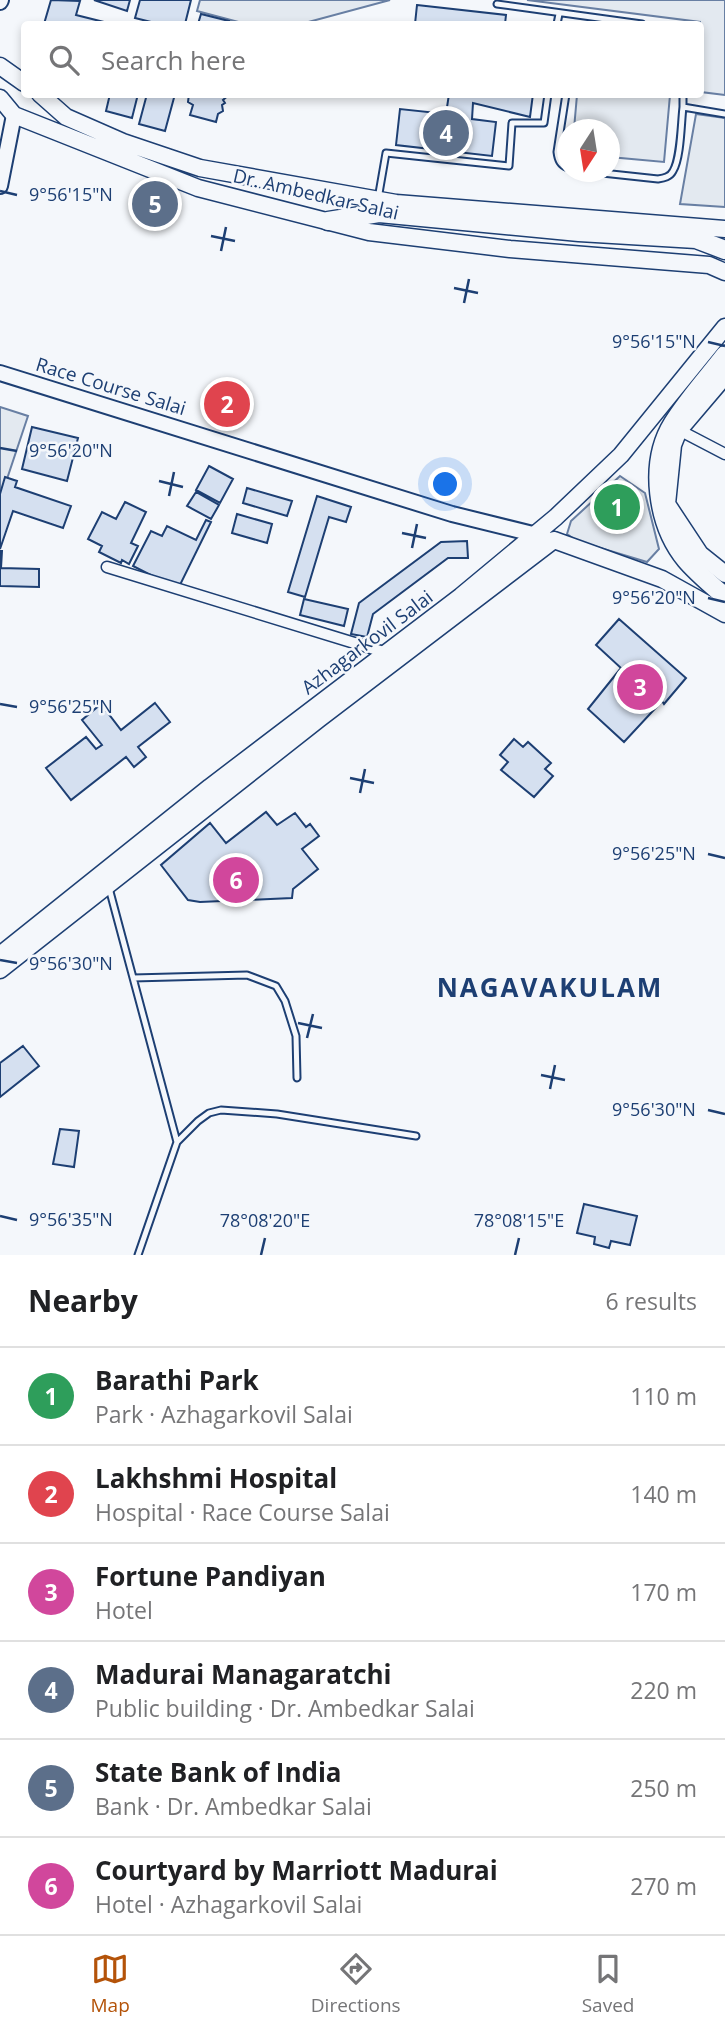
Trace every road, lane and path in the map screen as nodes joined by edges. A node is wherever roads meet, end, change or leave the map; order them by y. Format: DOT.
graph roads {
  1 [pos="497,4"];
  2 [pos="559,13"];
  3 [pos="578,16"];
  4 [pos="558,21"];
  5 [pos="577,21"];
  6 [pos="618,21"];
  7 [pos="0,66"];
  8 [pos="21,81"];
  9 [pos="0,98"];
  10 [pos="45,98"];
  11 [pos="547,98"];
  12 [pos="565,98"];
  13 [pos="683,98"];
  14 [pos="683,107"];
  15 [pos="725,114"];
  16 [pos="14,115"];
  17 [pos="562,119"];
  18 [pos="620,175"];
  19 [pos="0,186"];
  20 [pos="378,199"];
  21 [pos="328,221"];
  22 [pos="725,229"];
  23 [pos="725,250"];
  24 [pos="725,272"];
  25 [pos="725,327"];
  26 [pos="725,355"];
  27 [pos="0,373"];
  28 [pos="725,376"];
  29 [pos="679,430"];
  30 [pos="725,454"];
  31 [pos="556,517"];
  32 [pos="536,534"];
  33 [pos="554,540"];
  34 [pos="107,567"];
  35 [pos="725,574"];
  36 [pos="725,597"];
  37 [pos="708,605"];
  38 [pos="725,614"];
  39 [pos="725,626"];
  40 [pos="387,653"];
  41 [pos="105,879"];
  42 [pos="0,955"];
  43 [pos="0,970"];
  44 [pos="133,978"];
  45 [pos="297,1078"];
  46 [pos="416,1136"];
  47 [pos="177,1142"];
  48 [pos="138,1255"];
  1 -- 2 [label="lane"];
  2 -- 3 [label="lane"];
  2 -- 4 [label="lane"];
  3 -- 5 [label="lane"];
  3 -- 6 [label="lane"];
  7 -- 8 [label="main road"];
  9 -- 16 [label="main road, Dr. Ambedkar Salai"];
  10 -- 20 [label="main road, Dr. Ambedkar Salai"];
  11 -- 20 [label="lane"];
  12 -- 17 [label="lane"];
  13 -- 14 [label="lane"];
  14 -- 15 [label="lane"];
  14 -- 18 [label="lane"];
  16 -- 19 [label="street"];
  16 -- 21 [label="main road, Dr. Ambedkar Salai"];
  20 -- 22 [label="main road, Dr. Ambedkar Salai"];
  21 -- 23 [label="highway"];
  21 -- 24 [label="main road, Dr. Ambedkar Salai"];
  25 -- 31 [label="main road, Azhagarkovil Salai"];
  26 -- 36 [label="highway"];
  27 -- 32 [label="street, Race Course Salai"];
  28 -- 29 [label="main road"];
  29 -- 30 [label="street"];
  29 -- 35 [label="main road"];
  31 -- 32 [label="main road, Azhagarkovil Salai"];
  31 -- 33 [label="main road"];
  32 -- 33 [label="street, Race Course Salai"];
  32 -- 40 [label="main road, Azhagarkovil Salai"];
  33 -- 37 [label="main road, Race Course Salai"];
  33 -- 41 [label="main road, Azhagarkovil Salai"];
  34 -- 40 [label="street"];
  37 -- 38 [label="main road, Race Course Salai"];
  37 -- 39 [label="main road"];
  40 -- 41 [label="main road, Azhagarkovil Salai"];
  41 -- 42 [label="main road, Azhagarkovil Salai"];
  41 -- 43 [label="main road, Azhagarkovil Salai"];
  41 -- 44 [label="lane"];
  44 -- 45 [label="lane"];
  44 -- 47 [label="lane"];
  46 -- 47 [label="lane"];
  47 -- 48 [label="lane"];
}
